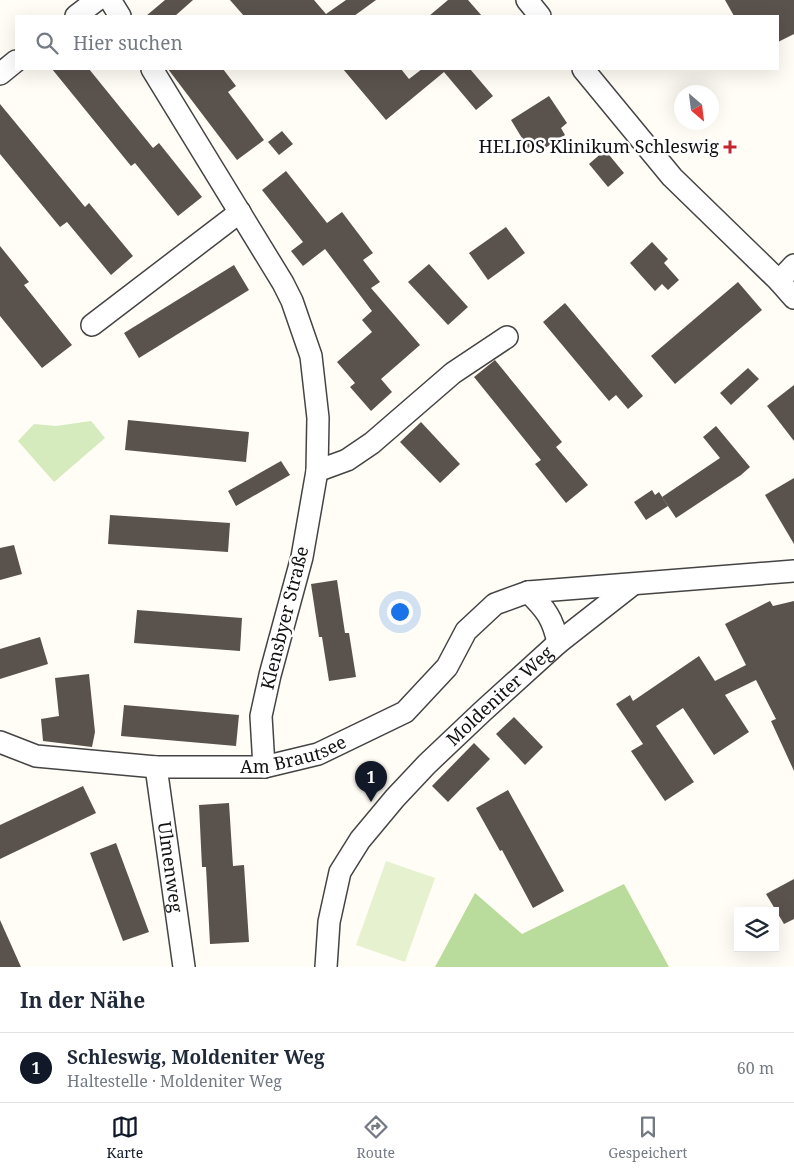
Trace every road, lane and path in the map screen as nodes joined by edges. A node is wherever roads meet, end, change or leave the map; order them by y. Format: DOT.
graph roads {
  1 [pos="97,0"];
  2 [pos="110,0"];
  3 [pos="527,0"];
  4 [pos="77,15"];
  5 [pos="119,15"];
  6 [pos="539,15"];
  7 [pos="15,62"];
  8 [pos="153,70"];
  9 [pos="584,70"];
  10 [pos="0,74"];
  11 [pos="240,212"];
  12 [pos="794,265"];
  13 [pos="779,281"];
  14 [pos="794,298"];
  15 [pos="92,325"];
  16 [pos="507,337"];
  17 [pos="317,471"];
  18 [pos="794,571"];
  19 [pos="632,585"];
  20 [pos="528,592"];
  21 [pos="558,643"];
  22 [pos="0,744"];
  23 [pos="156,767"];
  24 [pos="264,767"];
  25 [pos="184,967"];
  26 [pos="326,967"];
  1 -- 4 [label="street"];
  2 -- 5 [label="street"];
  3 -- 6 [label="street"];
  7 -- 10 [label="street"];
  8 -- 11 [label="street, Klensbyer Straße"];
  9 -- 13 [label="street"];
  11 -- 15 [label="street"];
  11 -- 17 [label="street, Klensbyer Straße"];
  12 -- 13 [label="street"];
  13 -- 14 [label="street"];
  16 -- 17 [label="street"];
  17 -- 24 [label="street, Klensbyer Straße"];
  18 -- 19 [label="street"];
  19 -- 20 [label="street, Am Brautsee"];
  19 -- 21 [label="street, Moldeniter Weg"];
  20 -- 21 [label="street"];
  20 -- 24 [label="street, Am Brautsee"];
  21 -- 26 [label="street, Moldeniter Weg"];
  22 -- 23 [label="street, Am Brautsee"];
  23 -- 24 [label="street, Am Brautsee"];
  23 -- 25 [label="street, Ulmenweg"];
}
